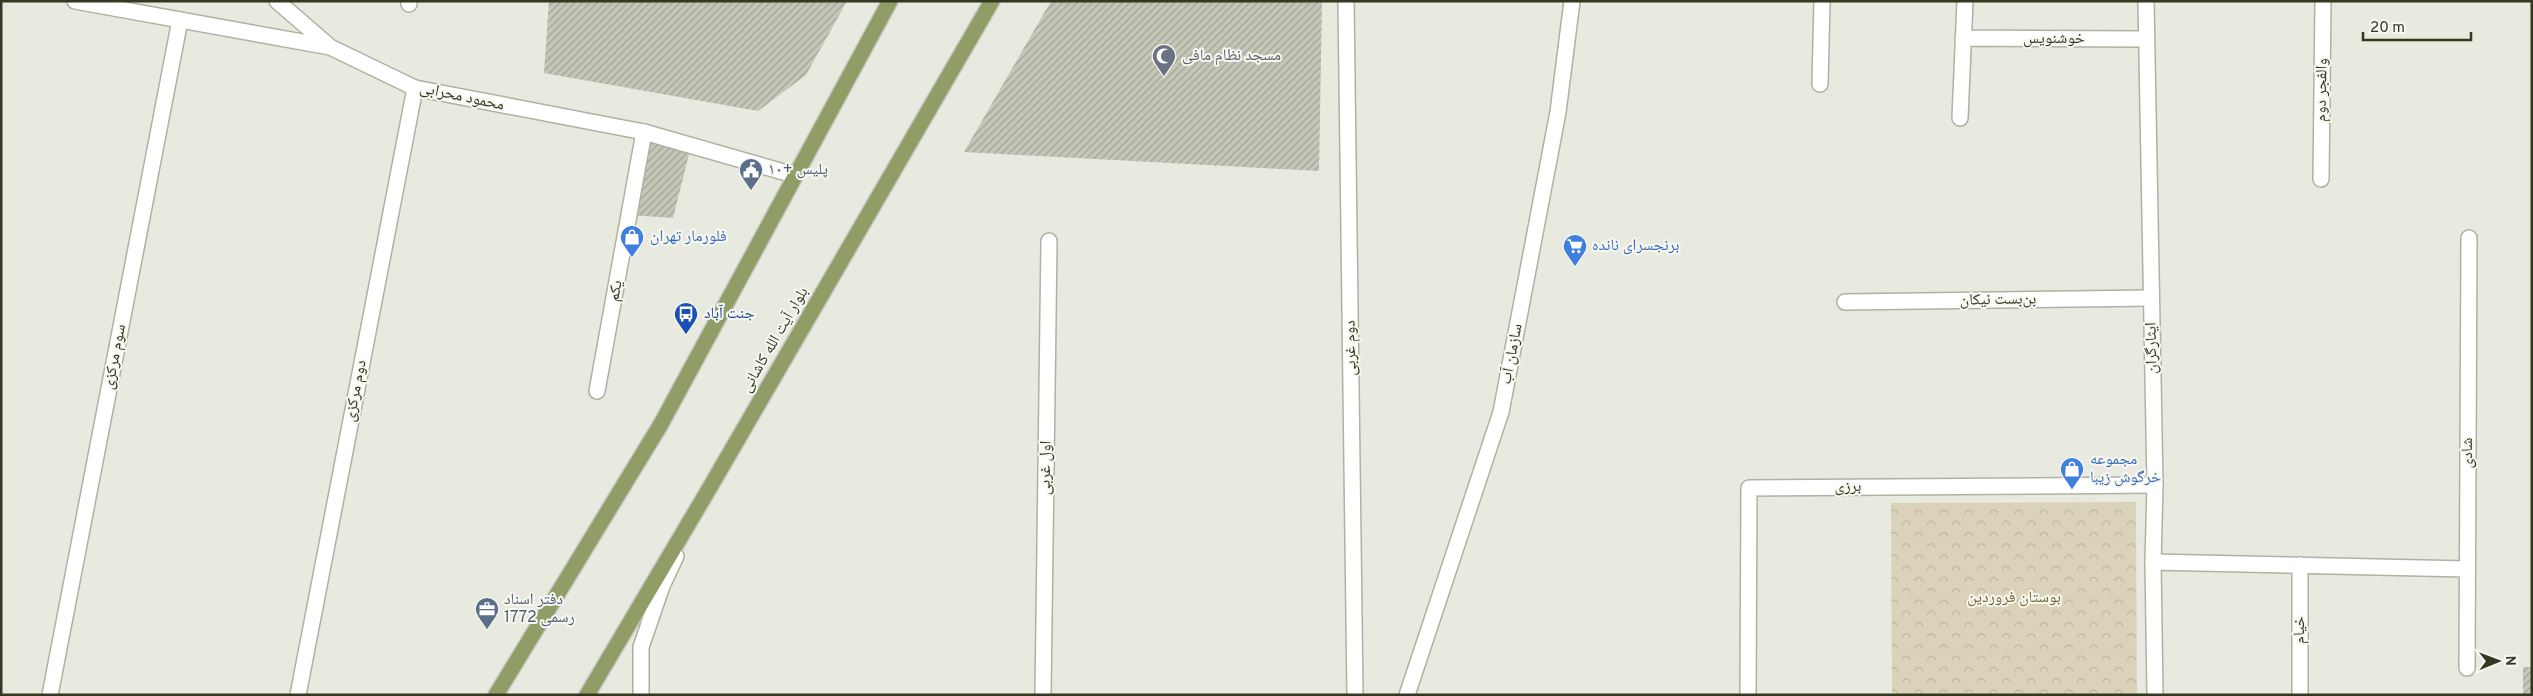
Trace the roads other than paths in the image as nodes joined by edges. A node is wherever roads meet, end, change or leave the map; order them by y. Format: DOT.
graph roads {
  1 [pos="75,1"];
  2 [pos="277,1"];
  3 [pos="890,1"];
  4 [pos="992,1"];
  5 [pos="1346,1"];
  6 [pos="1572,1"];
  7 [pos="1822,1"];
  8 [pos="1965,1"];
  9 [pos="2146,1"];
  10 [pos="2323,1"];
  11 [pos="180,20"];
  12 [pos="1963,38"];
  13 [pos="2146,39"];
  14 [pos="330,47"];
  15 [pos="1820,84"];
  16 [pos="415,88"];
  17 [pos="1960,118"];
  18 [pos="644,132"];
  19 [pos="794,175"];
  20 [pos="2321,179"];
  21 [pos="2469,238"];
  22 [pos="1049,241"];
  23 [pos="2151,298"];
  24 [pos="1845,302"];
  25 [pos="598,391"];
  26 [pos="2155,485"];
  27 [pos="709,489"];
  28 [pos="2153,562"];
  29 [pos="2300,565"];
  30 [pos="2467,569"];
  31 [pos="2467,668"];
  32 [pos="50,695"];
  33 [pos="298,695"];
  34 [pos="496,695"];
  35 [pos="587,695"];
  36 [pos="641,695"];
  37 [pos="1043,695"];
  38 [pos="1355,695"];
  39 [pos="1407,695"];
  40 [pos="1748,695"];
  41 [pos="2156,695"];
  42 [pos="2300,695"];
  1 -- 11 [label="street, محمود محرابی"];
  2 -- 14 [label="street"];
  3 -- 19 [label="main road"];
  4 -- 27 [label="main road, بلوار آیت الله کاشانی"];
  5 -- 38 [label="street, دوم غربی"];
  6 -- 39 [label="street, سازمان آب"];
  7 -- 15 [label="street"];
  8 -- 12 [label="street"];
  9 -- 13 [label="street, ایثارگران"];
  10 -- 20 [label="street, والفجر دوم"];
  11 -- 14 [label="street, محمود محرابی"];
  11 -- 32 [label="street, سوم مرکزی"];
  12 -- 13 [label="street, خوشنویس"];
  12 -- 17 [label="street"];
  13 -- 23 [label="street, ایثارگران"];
  14 -- 16 [label="street, محمود محرابی"];
  16 -- 18 [label="street, محمود محرابی"];
  16 -- 33 [label="street, دوم مرکزی"];
  18 -- 19 [label="street, محمود محرابی"];
  18 -- 25 [label="street, یکم"];
  19 -- 34 [label="main road"];
  21 -- 30 [label="street, شادی"];
  22 -- 37 [label="street, اول غربی"];
  23 -- 24 [label="street, بن‌بست نیکان"];
  23 -- 26 [label="street, ایثارگران"];
  26 -- 28 [label="street, ایثارگران"];
  26 -- 40 [label="street, برزی"];
  27 -- 35 [label="main road, بلوار آیت الله کاشانی"];
  27 -- 36 [label="street"];
  28 -- 29 [label="street"];
  28 -- 41 [label="street, ایثارگران"];
  29 -- 30 [label="street"];
  29 -- 42 [label="street, خیام"];
  30 -- 31 [label="street, شادی"];
}
